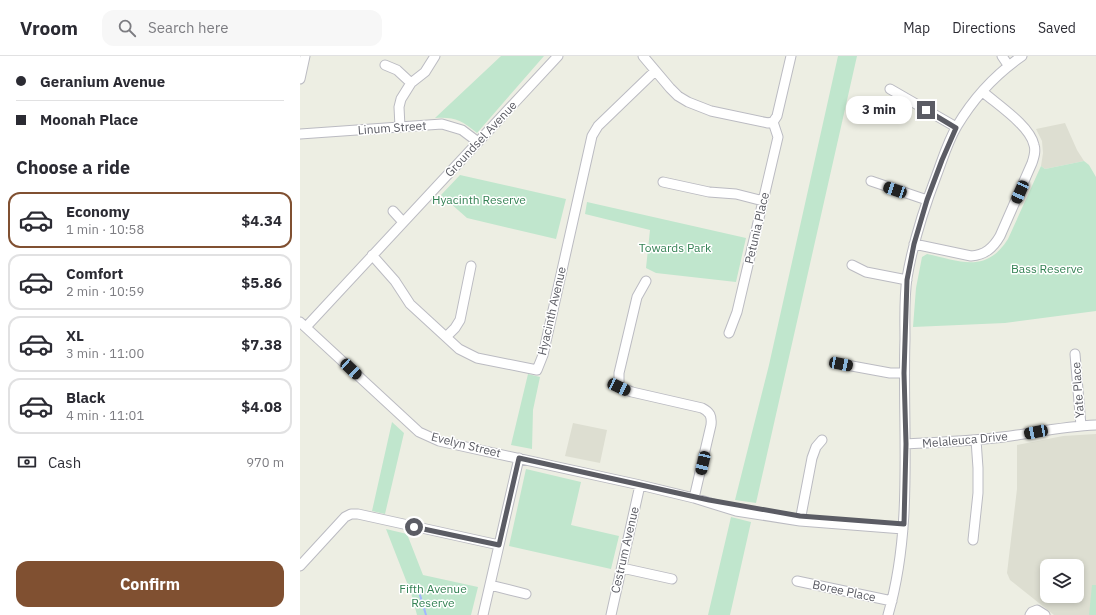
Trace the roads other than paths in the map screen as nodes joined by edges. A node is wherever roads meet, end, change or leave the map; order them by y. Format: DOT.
graph roads {
  1 [pos="305,56"];
  2 [pos="435,56"];
  3 [pos="558,56"];
  4 [pos="643,56"];
  5 [pos="791,56"];
  6 [pos="1002,56"];
  7 [pos="1022,56"];
  8 [pos="385,65"];
  9 [pos="1008,66"];
  10 [pos="655,71"];
  11 [pos="300,79"];
  12 [pos="411,83"];
  13 [pos="890,89"];
  14 [pos="983,92"];
  15 [pos="773,122"];
  16 [pos="400,127"];
  17 [pos="956,128"];
  18 [pos="300,134"];
  19 [pos="478,142"];
  20 [pos="871,181"];
  21 [pos="663,182"];
  22 [pos="927,200"];
  23 [pos="763,201"];
  24 [pos="393,211"];
  25 [pos="403,222"];
  26 [pos="914,244"];
  27 [pos="372,255"];
  28 [pos="852,265"];
  29 [pos="471,266"];
  30 [pos="907,280"];
  31 [pos="646,281"];
  32 [pos="303,324"];
  33 [pos="729,333"];
  34 [pos="446,337"];
  35 [pos="1075,354"];
  36 [pos="841,364"];
  37 [pos="904,373"];
  38 [pos="1096,425"];
  39 [pos="1080,426"];
  40 [pos="822,440"];
  41 [pos="976,440"];
  42 [pos="906,444"];
  43 [pos="519,458"];
  44 [pos="640,485"];
  45 [pos="694,498"];
  46 [pos="800,518"];
  47 [pos="903,526"];
  48 [pos="973,540"];
  49 [pos="499,545"];
  50 [pos="300,566"];
  51 [pos="622,568"];
  52 [pos="672,579"];
  53 [pos="797,581"];
  54 [pos="490,585"];
  55 [pos="526,594"];
  56 [pos="892,601"];
  57 [pos="483,615"];
  58 [pos="611,615"];
  59 [pos="888,615"];
  1 -- 11 [label="street"];
  2 -- 12 [label="street"];
  3 -- 19 [label="street, Groundsel Avenue"];
  4 -- 10 [label="street"];
  5 -- 15 [label="street"];
  6 -- 9 [label="street"];
  7 -- 9 [label="street"];
  8 -- 12 [label="street"];
  9 -- 14 [label="street"];
  10 -- 15 [label="street"];
  10 -- 34 [label="street, Hyacinth Avenue"];
  12 -- 16 [label="street"];
  13 -- 17 [label="street"];
  14 -- 17 [label="street"];
  14 -- 26 [label="street"];
  15 -- 23 [label="street, Petunia Place"];
  16 -- 18 [label="street, Linum Street"];
  16 -- 19 [label="street, Linum Street"];
  17 -- 22 [label="street"];
  19 -- 25 [label="street, Groundsel Avenue"];
  20 -- 22 [label="street"];
  21 -- 23 [label="street"];
  22 -- 26 [label="street"];
  23 -- 33 [label="street, Petunia Place"];
  24 -- 25 [label="street"];
  25 -- 27 [label="street, Groundsel Avenue"];
  26 -- 30 [label="street"];
  27 -- 32 [label="street, Groundsel Avenue"];
  27 -- 34 [label="street, Hyacinth Avenue"];
  28 -- 30 [label="street"];
  29 -- 34 [label="street"];
  30 -- 37 [label="street"];
  31 -- 45 [label="street"];
  32 -- 43 [label="street, Evelyn Street"];
  35 -- 39 [label="street, Yate Place"];
  36 -- 37 [label="street"];
  37 -- 42 [label="street"];
  38 -- 39 [label="street, Melaleuca Drive"];
  39 -- 41 [label="street, Melaleuca Drive"];
  40 -- 46 [label="street"];
  41 -- 42 [label="street, Melaleuca Drive"];
  41 -- 48 [label="street"];
  42 -- 47 [label="street"];
  43 -- 44 [label="street, Evelyn Street"];
  43 -- 49 [label="street"];
  44 -- 45 [label="street, Evelyn Street"];
  44 -- 51 [label="street, Cestrum Avenue"];
  45 -- 46 [label="street, Evelyn Street"];
  46 -- 47 [label="street, Evelyn Street"];
  47 -- 56 [label="street"];
  49 -- 50 [label="street"];
  49 -- 54 [label="street"];
  51 -- 52 [label="street"];
  51 -- 58 [label="street, Cestrum Avenue"];
  53 -- 56 [label="street, Boree Place"];
  54 -- 55 [label="street"];
  54 -- 57 [label="street"];
  56 -- 59 [label="street"];
}
